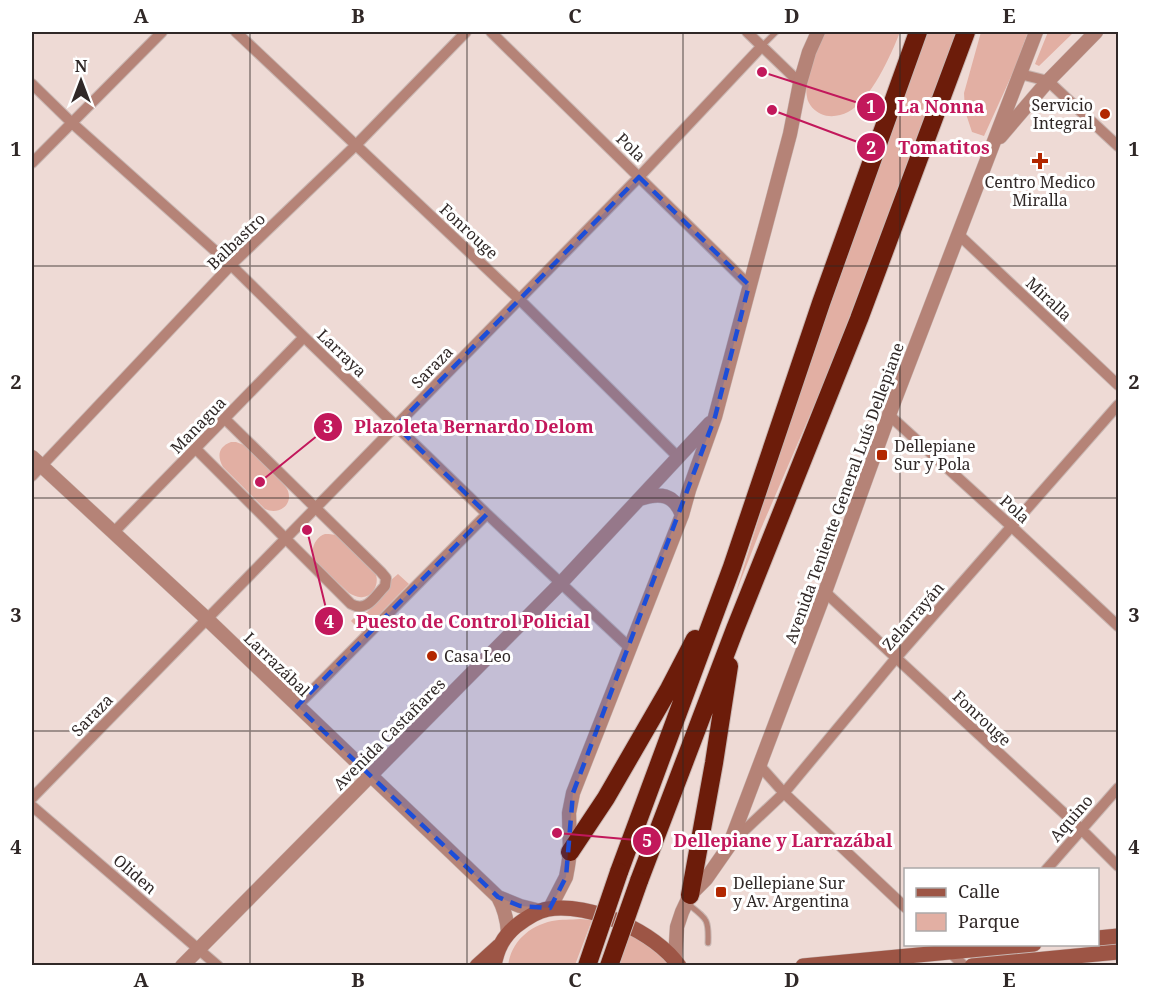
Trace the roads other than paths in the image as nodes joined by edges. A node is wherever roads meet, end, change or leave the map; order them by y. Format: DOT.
graph roads {
  1 [pos="162,32"];
  2 [pos="236,32"];
  3 [pos="466,32"];
  4 [pos="490,32"];
  5 [pos="747,32"];
  6 [pos="776,32"];
  7 [pos="818,32"];
  8 [pos="918,32"];
  9 [pos="966,32"];
  10 [pos="1036,32"];
  11 [pos="1096,32"];
  12 [pos="762,46"];
  13 [pos="1020,74"];
  14 [pos="1048,81"];
  15 [pos="800,83"];
  16 [pos="32,84"];
  17 [pos="72,123"];
  18 [pos="356,145"];
  19 [pos="1119,146"];
  20 [pos="991,147"];
  21 [pos="32,163"];
  22 [pos="639,177"];
  23 [pos="958,234"];
  24 [pos="231,265"];
  25 [pos="749,285"];
  26 [pos="519,298"];
  27 [pos="304,337"];
  28 [pos="1119,385"];
  29 [pos="1119,405"];
  30 [pos="889,415"];
  31 [pos="715,417"];
  32 [pos="225,419"];
  33 [pos="396,426"];
  34 [pos="196,449"];
  35 [pos="678,458"];
  36 [pos="35,466"];
  37 [pos="640,499"];
  38 [pos="316,508"];
  39 [pos="487,514"];
  40 [pos="682,515"];
  41 [pos="1011,526"];
  42 [pos="113,533"];
  43 [pos="286,538"];
  44 [pos="732,567"];
  45 [pos="561,583"];
  46 [pos="825,592"];
  47 [pos="207,619"];
  48 [pos="1119,626"];
  49 [pos="735,629"];
  50 [pos="630,648"];
  51 [pos="896,658"];
  52 [pos="297,706"];
  53 [pos="760,766"];
  54 [pos="371,776"];
  55 [pos="1119,788"];
  56 [pos="784,793"];
  57 [pos="32,798"];
  58 [pos="32,806"];
  59 [pos="1081,829"];
  60 [pos="729,846"];
  61 [pos="570,852"];
  62 [pos="1119,866"];
  63 [pos="1048,868"];
  64 [pos="498,897"];
  65 [pos="688,899"];
  66 [pos="904,906"];
  67 [pos="545,910"];
  68 [pos="508,932"];
  69 [pos="1119,936"];
  70 [pos="1099,938"];
  71 [pos="708,943"];
  72 [pos="499,946"];
  73 [pos="1007,946"];
  74 [pos="980,947"];
  75 [pos="946,948"];
  76 [pos="198,949"];
  77 [pos="1119,952"];
  78 [pos="677,962"];
  79 [pos="183,966"];
  80 [pos="218,966"];
  81 [pos="477,966"];
  82 [pos="494,966"];
  83 [pos="587,966"];
  84 [pos="609,966"];
  85 [pos="803,966"];
  86 [pos="964,966"];
  87 [pos="972,966"];
  1 -- 17 [label="street"];
  2 -- 18 [label="street, Fonrouge"];
  3 -- 18 [label="street, Balbastro"];
  4 -- 22 [label="street, Pola"];
  5 -- 12 [label="street"];
  6 -- 12 [label="lane, Saraza"];
  7 -- 15 [label="street"];
  8 -- 44 [label="highway"];
  9 -- 49 [label="highway"];
  10 -- 13 [label="street, Avenida Teniente General Luís Dellepiane"];
  11 -- 14 [label="street"];
  12 -- 15 [label="street"];
  12 -- 22 [label="street, Saraza"];
  13 -- 14 [label="street"];
  13 -- 20 [label="street, Avenida Teniente General Luís Dellepiane"];
  14 -- 19 [label="street"];
  14 -- 20 [label="street"];
  15 -- 25 [label="street"];
  16 -- 17 [label="street, Larraya"];
  17 -- 21 [label="street"];
  17 -- 24 [label="street, Larraya"];
  18 -- 24 [label="street, Balbastro"];
  18 -- 26 [label="street, Fonrouge"];
  20 -- 23 [label="street, Avenida Teniente General Luís Dellepiane"];
  22 -- 25 [label="street, Pola"];
  22 -- 26 [label="street, Saraza"];
  23 -- 28 [label="street, Miralla"];
  23 -- 30 [label="street, Avenida Teniente General Luís Dellepiane"];
  24 -- 27 [label="street, Larraya"];
  24 -- 36 [label="street, Balbastro"];
  25 -- 31 [label="street"];
  26 -- 33 [label="street, Saraza"];
  26 -- 35 [label="street, Fonrouge"];
  27 -- 32 [label="street, Managua"];
  27 -- 33 [label="street, Larraya"];
  29 -- 41 [label="street, Zelarrayán"];
  30 -- 41 [label="street, Pola"];
  30 -- 46 [label="street, Avenida Teniente General Luís Dellepiane"];
  31 -- 35 [label="street, Avenida Castañares"];
  31 -- 40 [label="street"];
  32 -- 34 [label="street, Managua"];
  32 -- 38 [label="street"];
  33 -- 38 [label="street, Saraza"];
  33 -- 39 [label="street, Larraya"];
  34 -- 42 [label="street, Managua"];
  34 -- 43 [label="street"];
  35 -- 37 [label="street, Avenida Castañares"];
  36 -- 42 [label="street, Larrazábal"];
  37 -- 40 [label="street"];
  37 -- 45 [label="street, Avenida Castañares"];
  38 -- 43 [label="street, Saraza"];
  38 -- 43 [label="street"];
  39 -- 45 [label="street, Larraya"];
  39 -- 52 [label="street"];
  40 -- 50 [label="street"];
  41 -- 48 [label="street, Pola"];
  41 -- 51 [label="street, Zelarrayán"];
  42 -- 47 [label="street, Larrazábal"];
  43 -- 47 [label="street, Saraza"];
  44 -- 61 [label="highway"];
  44 -- 83 [label="highway, bridge"];
  45 -- 50 [label="street, Larraya"];
  45 -- 54 [label="street, Avenida Castañares"];
  46 -- 51 [label="street, Fonrouge"];
  46 -- 53 [label="street, Avenida Teniente General Luís Dellepiane"];
  47 -- 52 [label="street, Larrazábal"];
  47 -- 57 [label="street, Saraza"];
  49 -- 65 [label="highway"];
  49 -- 84 [label="highway, bridge"];
  50 -- 61 [label="street"];
  51 -- 56 [label="street, Zelarrayán"];
  51 -- 59 [label="street, Fonrouge"];
  52 -- 54 [label="street, Larrazábal"];
  53 -- 56 [label="street"];
  53 -- 60 [label="street, Avenida Teniente General Luís Dellepiane"];
  54 -- 64 [label="street, Larrazábal"];
  54 -- 76 [label="street, Avenida Castañares"];
  55 -- 59 [label="street, Aquino"];
  56 -- 60 [label="street, Zelarrayán"];
  56 -- 66 [label="street"];
  58 -- 76 [label="street, Oliden"];
  59 -- 62 [label="street, Fonrouge"];
  59 -- 63 [label="street, Aquino"];
  60 -- 65 [label="street, Avenida Teniente General Luís Dellepiane"];
  61 -- 67 [label="street"];
  64 -- 67 [label="street, Larrazábal"];
  64 -- 68 [label="street, Larrazábal"];
  65 -- 71 [label="lane"];
  65 -- 78 [label="street, Avenida Teniente General Luís Dellepiane"];
  67 -- 68 [label="main road"];
  67 -- 78 [label="main road"];
  68 -- 72 [label="main road"];
  69 -- 70 [label="main road"];
  72 -- 81 [label="main road"];
  72 -- 82 [label="main road"];
  73 -- 74 [label="main road"];
  74 -- 75 [label="main road"];
  74 -- 86 [label="street"];
  75 -- 85 [label="main road"];
  75 -- 86 [label="street"];
  76 -- 79 [label="street, Avenida Castañares"];
  76 -- 80 [label="street, Oliden"];
  77 -- 87 [label="main road"];
}
